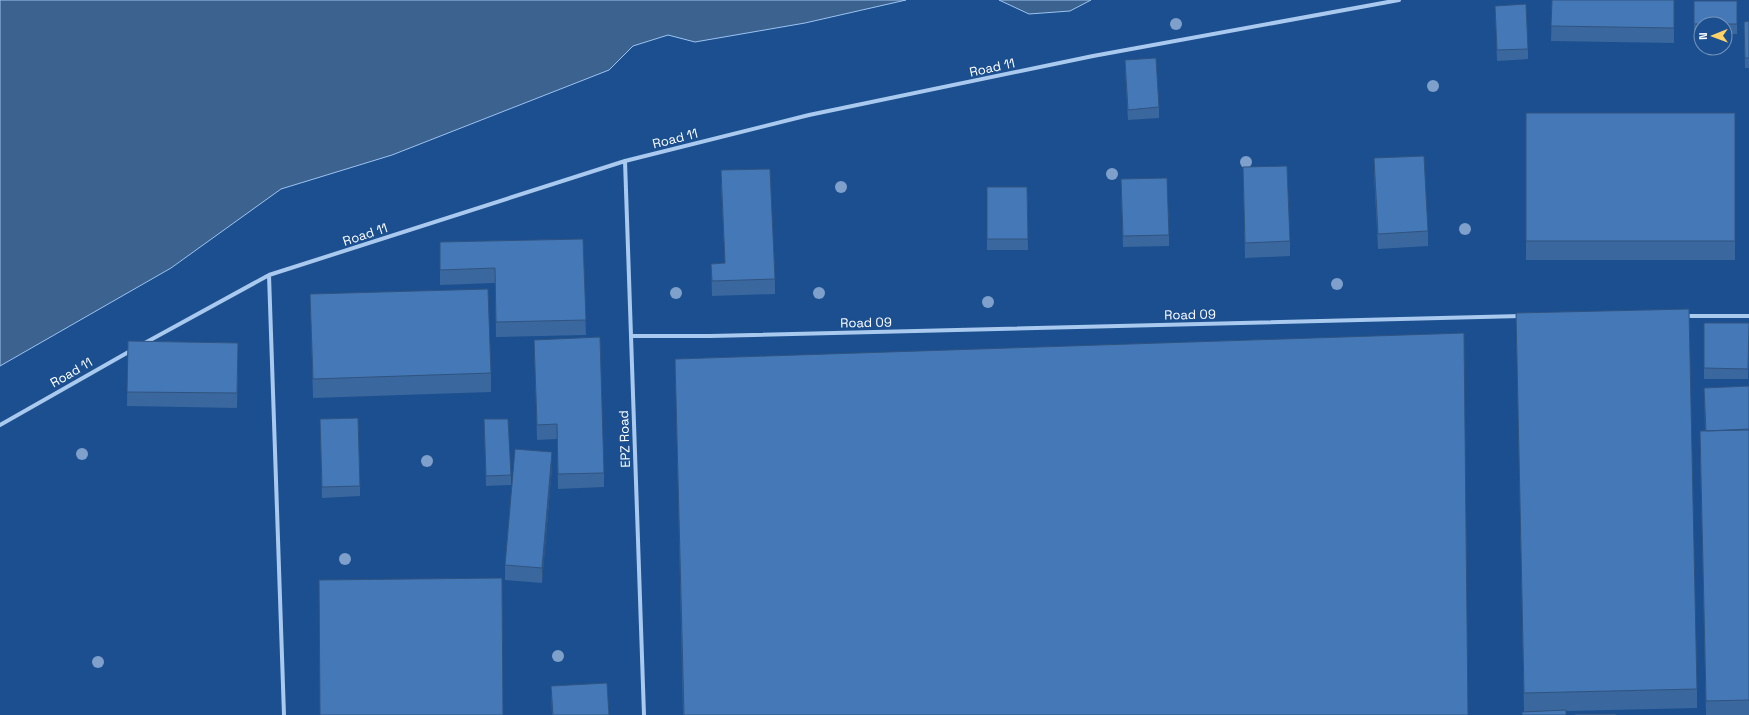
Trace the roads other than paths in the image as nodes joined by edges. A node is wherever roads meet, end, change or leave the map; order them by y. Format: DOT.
graph roads {
  1 [pos="1399,0"];
  2 [pos="624,161"];
  3 [pos="269,275"];
  4 [pos="1529,316"];
  5 [pos="1678,316"];
  6 [pos="1749,316"];
  7 [pos="631,336"];
  8 [pos="141,345"];
  9 [pos="134,349"];
  10 [pos="0,425"];
  11 [pos="284,715"];
  12 [pos="644,715"];
  1 -- 2 [label="street, Road 11"];
  2 -- 3 [label="street, Road 11"];
  2 -- 7 [label="street, EPZ Road"];
  3 -- 8 [label="street, Road 11"];
  3 -- 11 [label="street"];
  4 -- 7 [label="street, Road 09"];
  5 -- 6 [label="street"];
  7 -- 12 [label="street, EPZ Road"];
  9 -- 10 [label="street, Road 11"];
}
